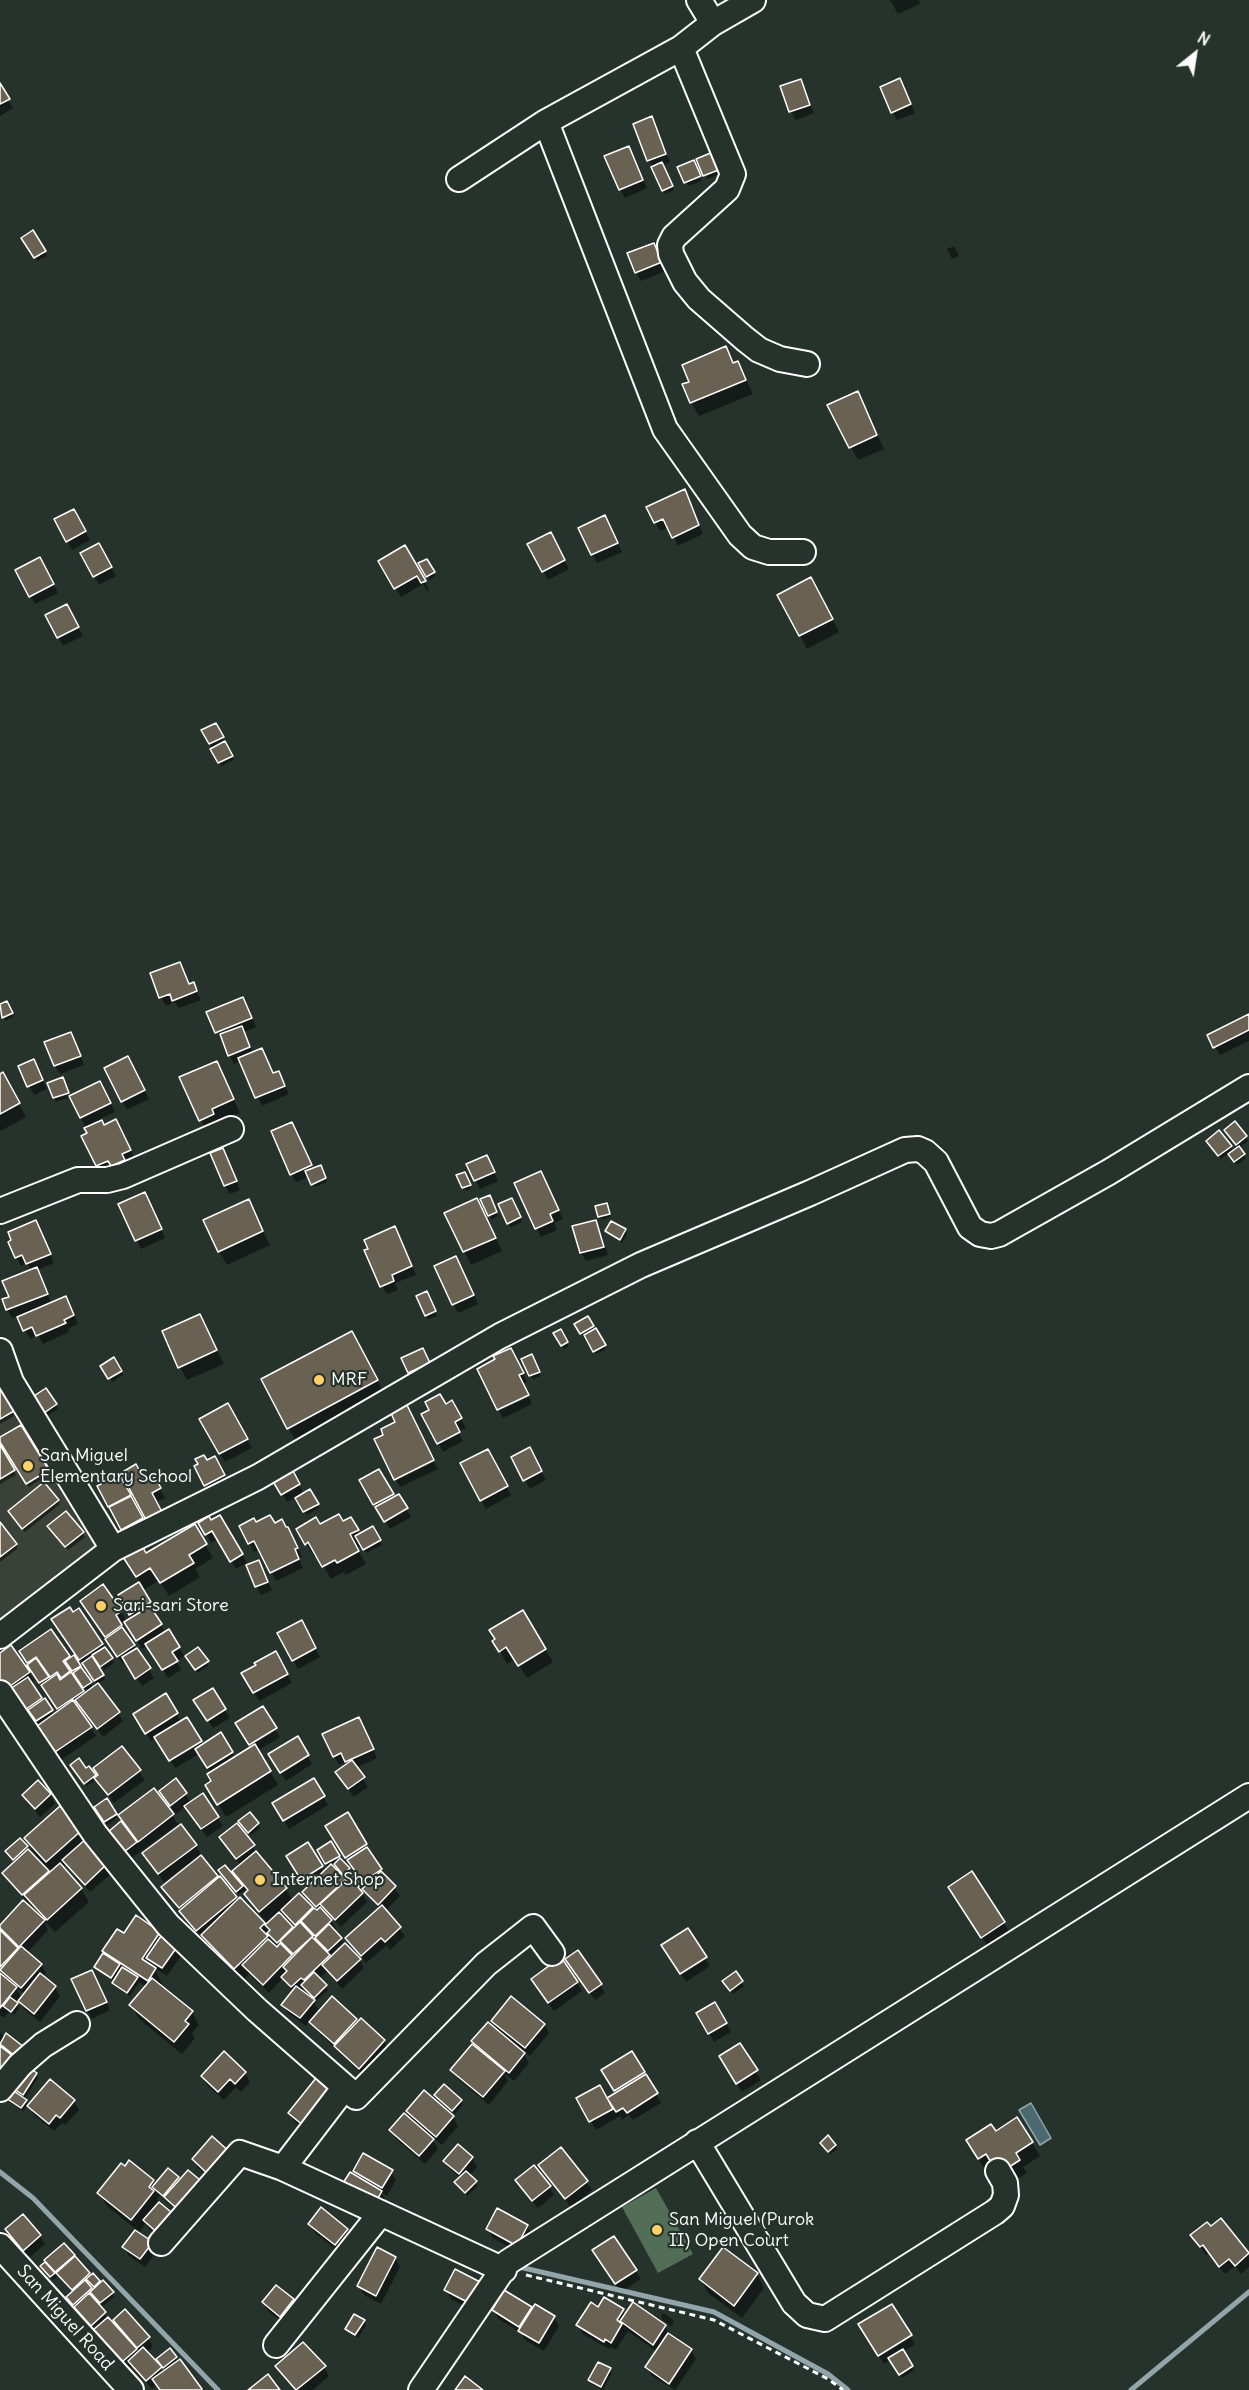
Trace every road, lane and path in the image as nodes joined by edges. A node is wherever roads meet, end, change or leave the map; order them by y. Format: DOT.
graph roads {
  1 [pos="699,0"];
  2 [pos="753,0"];
  3 [pos="713,23"];
  4 [pos="681,48"];
  5 [pos="546,123"];
  6 [pos="459,178"];
  7 [pos="807,364"];
  8 [pos="803,552"];
  9 [pos="1249,1087"];
  10 [pos="231,1129"];
  11 [pos="0,1211"];
  12 [pos="0,1351"];
  13 [pos="113,1549"];
  14 [pos="0,1636"];
  15 [pos="0,1693"];
  16 [pos="1249,1796"];
  17 [pos="552,1953"];
  18 [pos="77,2025"];
  19 [pos="345,2087"];
  20 [pos="0,2090"];
  21 [pos="697,2142"];
  22 [pos="283,2168"];
  23 [pos="998,2171"];
  24 [pos="381,2213"];
  25 [pos="160,2243"];
  26 [pos="0,2246"];
  27 [pos="504,2270"];
  28 [pos="276,2345"];
  29 [pos="131,2390"];
  30 [pos="421,2390"];
  31 [pos="843,2390"];
  1 -- 3 [label="street"];
  2 -- 3 [label="street"];
  3 -- 4 [label="street"];
  4 -- 5 [label="street"];
  4 -- 7 [label="street"];
  5 -- 6 [label="street"];
  5 -- 8 [label="street"];
  9 -- 13 [label="street"];
  10 -- 11 [label="street"];
  12 -- 13 [label="street"];
  13 -- 14 [label="street"];
  15 -- 19 [label="street"];
  16 -- 21 [label="street"];
  17 -- 19 [label="street"];
  18 -- 20 [label="street"];
  19 -- 22 [label="street"];
  21 -- 23 [label="street"];
  21 -- 27 [label="street"];
  22 -- 24 [label="street"];
  22 -- 25 [label="street"];
  24 -- 27 [label="street"];
  24 -- 28 [label="street"];
  26 -- 29 [label="street, San Miguel Road"];
  27 -- 30 [label="street"];
  27 -- 31 [label="path"];
}
